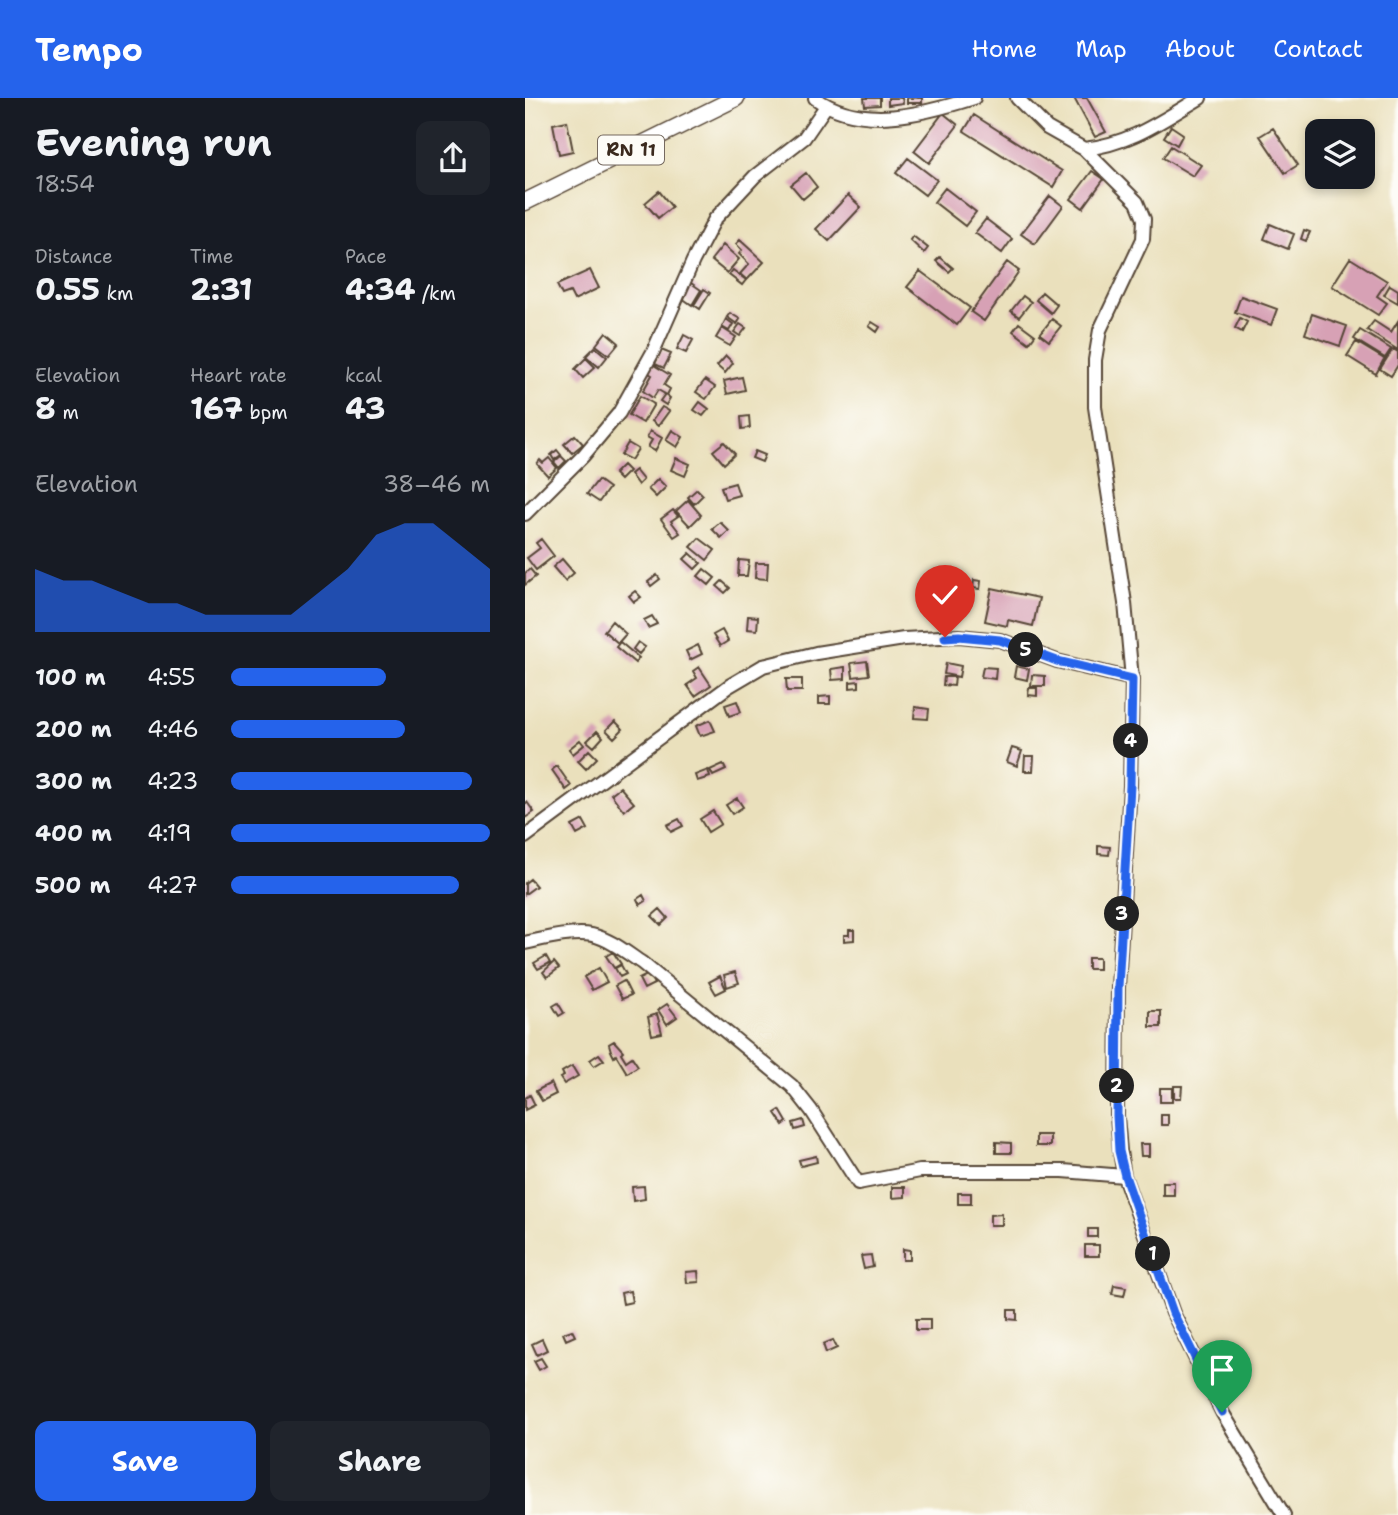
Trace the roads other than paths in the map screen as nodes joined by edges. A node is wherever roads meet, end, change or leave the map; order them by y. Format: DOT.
graph roads {
  1 [pos="736,98"];
  2 [pos="974,98"];
  3 [pos="1017,98"];
  4 [pos="1200,98"];
  5 [pos="820,102"];
  6 [pos="1084,149"];
  7 [pos="525,202"];
  8 [pos="525,514"];
  9 [pos="1132,679"];
  10 [pos="525,837"];
  11 [pos="525,943"];
  12 [pos="1125,1176"];
  13 [pos="1284,1515"];
  1 -- 7 [label="main road, RN 11"];
  2 -- 5 [label="street"];
  3 -- 6 [label="street"];
  4 -- 6 [label="street"];
  5 -- 8 [label="street"];
  6 -- 9 [label="street"];
  9 -- 10 [label="street"];
  9 -- 12 [label="street"];
  11 -- 12 [label="street"];
  12 -- 13 [label="street"];
}
